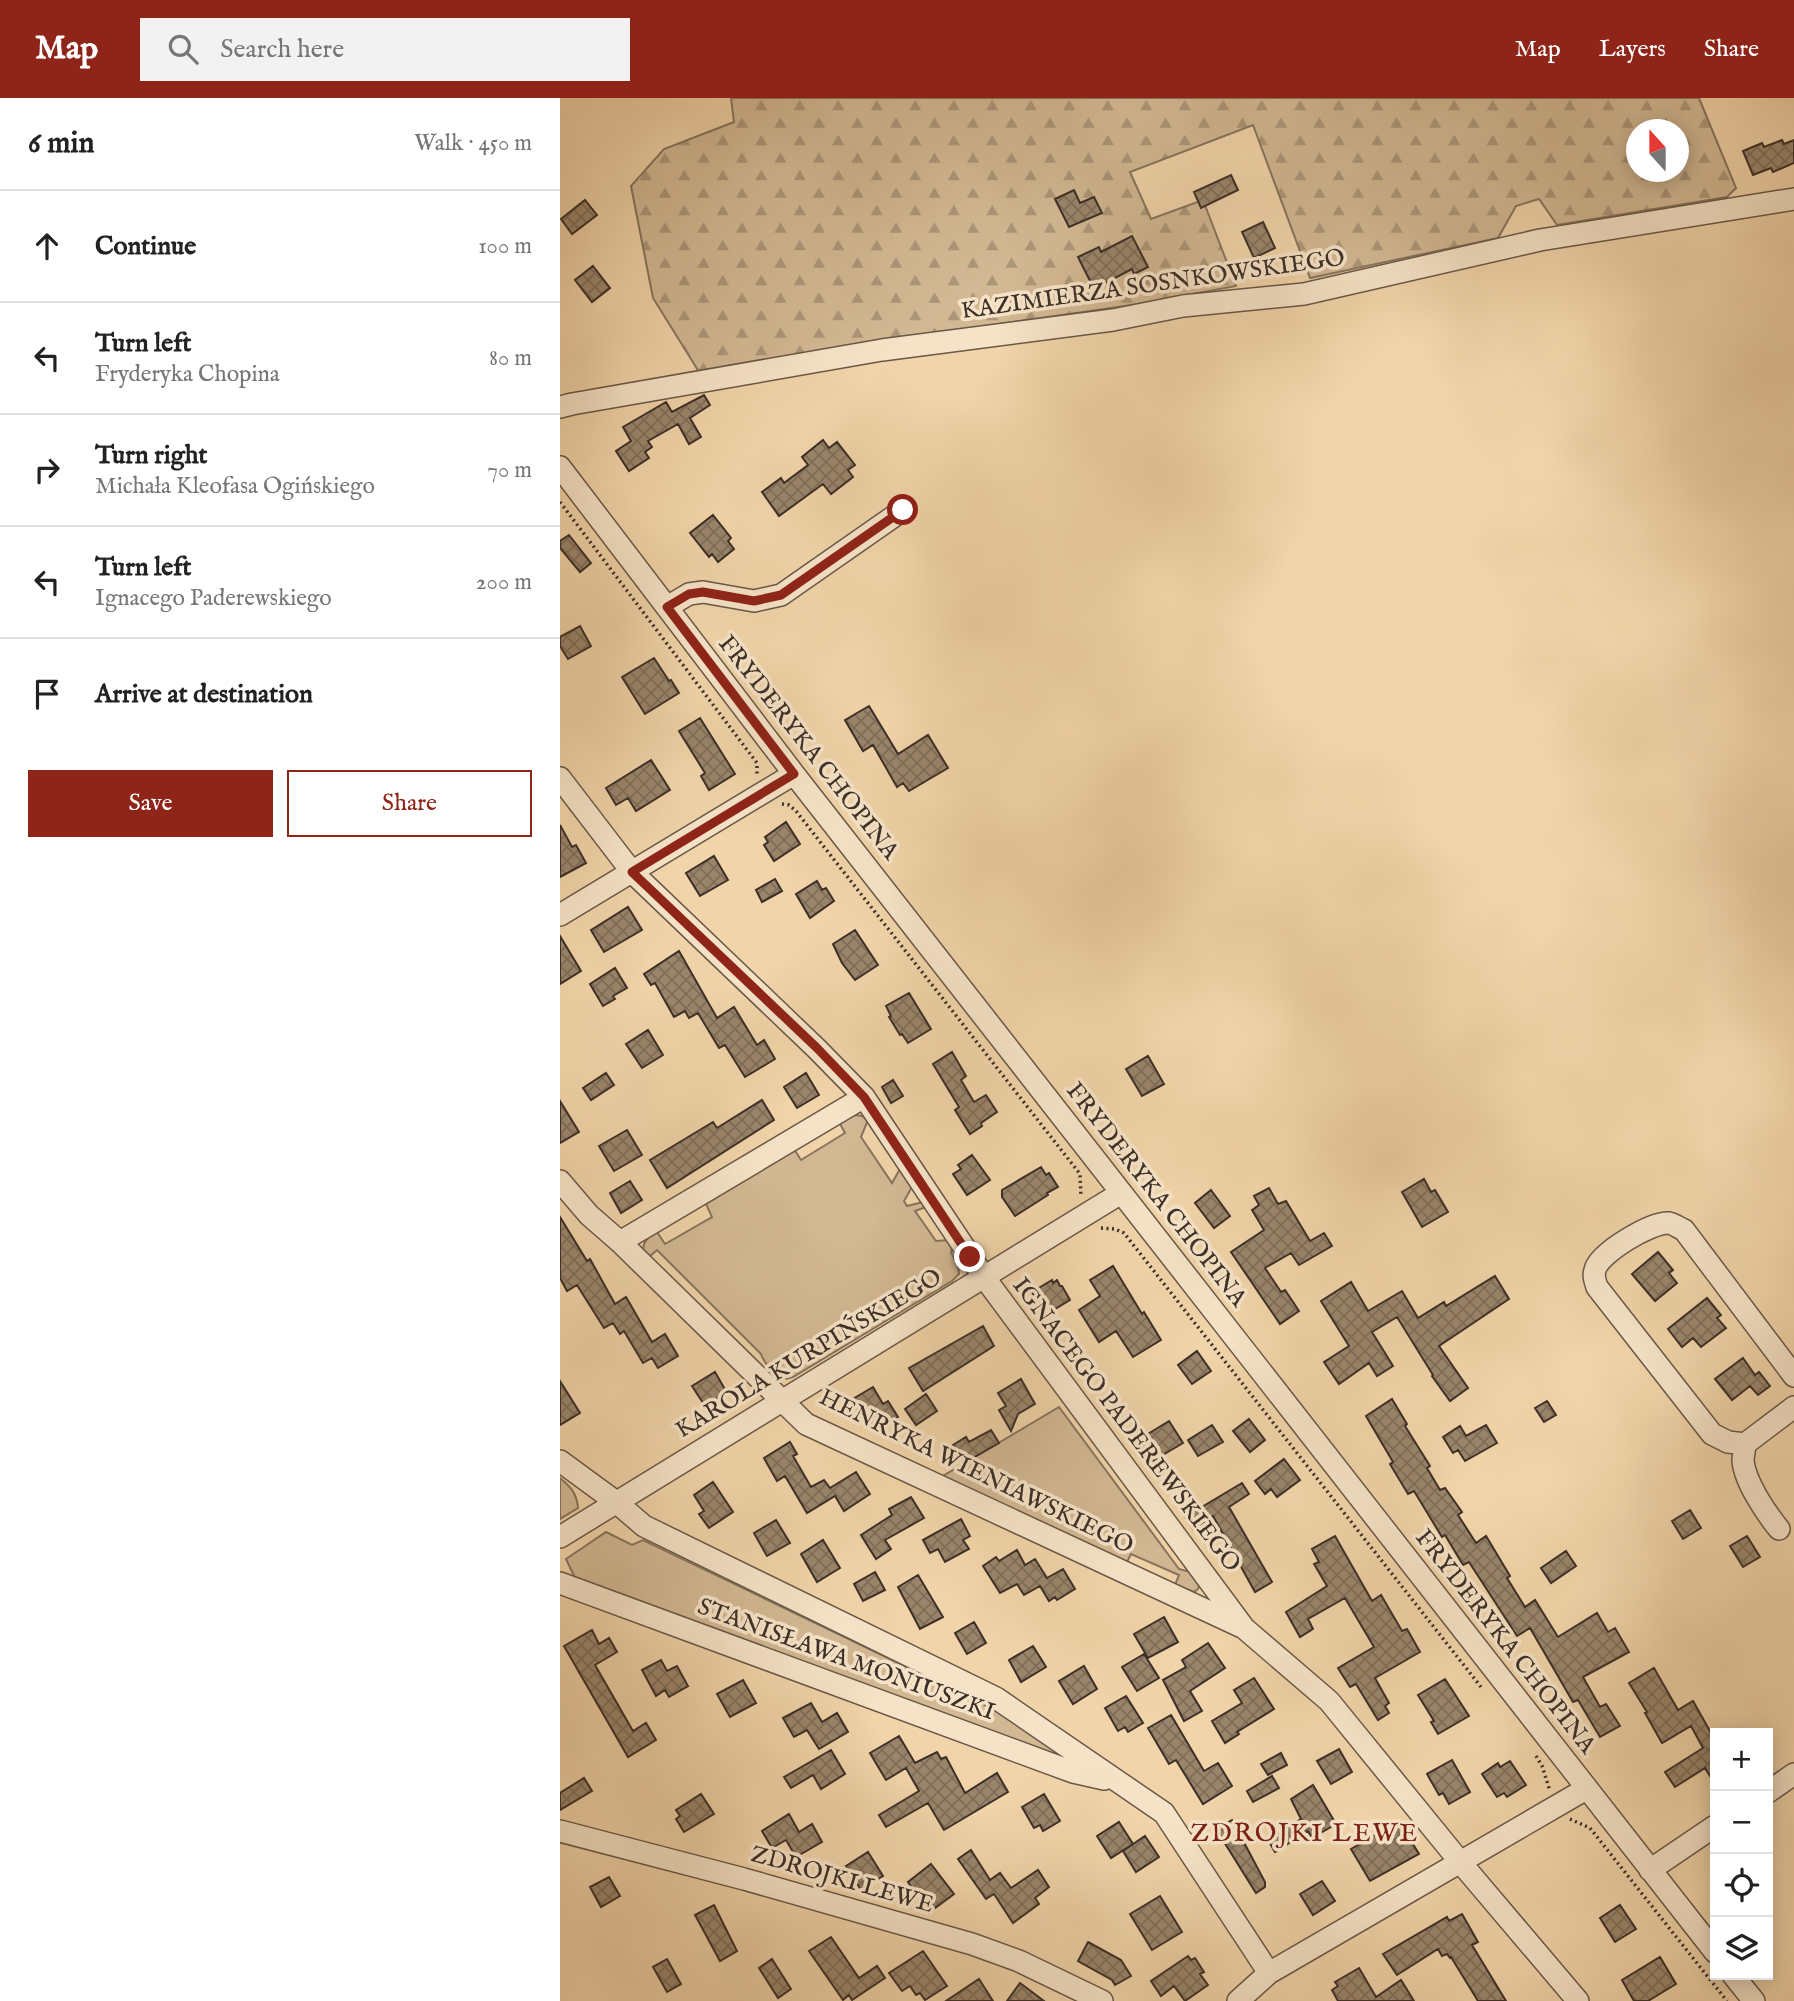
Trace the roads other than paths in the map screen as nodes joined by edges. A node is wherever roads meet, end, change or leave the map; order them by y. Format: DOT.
graph roads {
  1 [pos="1794,199"];
  2 [pos="560,407"];
  3 [pos="560,467"];
  4 [pos="903,510"];
  5 [pos="667,607"];
  6 [pos="794,774"];
  7 [pos="560,778"];
  8 [pos="632,872"];
  9 [pos="560,915"];
  10 [pos="864,1097"];
  11 [pos="560,1181"];
  12 [pos="1121,1193"];
  13 [pos="620,1242"];
  14 [pos="984,1277"];
  15 [pos="1794,1376"];
  16 [pos="783,1401"];
  17 [pos="1794,1407"];
  18 [pos="1745,1444"];
  19 [pos="560,1461"];
  20 [pos="616,1502"];
  21 [pos="1779,1529"];
  22 [pos="560,1537"];
  23 [pos="560,1583"];
  24 [pos="1244,1628"];
  25 [pos="1794,1774"];
  26 [pos="1116,1782"];
  27 [pos="1586,1789"];
  28 [pos="1769,1791"];
  29 [pos="1710,1829"];
  30 [pos="560,1831"];
  31 [pos="1461,1863"];
  32 [pos="1650,1870"];
  33 [pos="1710,1946"];
  34 [pos="1269,1973"];
  35 [pos="1737,1980"];
  36 [pos="1102,2001"];
  37 [pos="1238,2001"];
  38 [pos="1578,2001"];
  39 [pos="1754,2001"];
  1 -- 2 [label="street, KAZIMIERZA SOSNKOWSKIEGO"];
  3 -- 5 [label="street, FRYDERYKA CHOPINA"];
  4 -- 5 [label="street"];
  5 -- 6 [label="street, FRYDERYKA CHOPINA"];
  6 -- 8 [label="street"];
  6 -- 12 [label="street, FRYDERYKA CHOPINA"];
  7 -- 8 [label="street, IGNACEGO PADEREWSKIEGO"];
  8 -- 9 [label="street"];
  8 -- 10 [label="street, IGNACEGO PADEREWSKIEGO"];
  10 -- 13 [label="street"];
  10 -- 14 [label="street, IGNACEGO PADEREWSKIEGO"];
  11 -- 13 [label="street, HENRYKA WIENIAWSKIEGO"];
  12 -- 14 [label="street, KAROLA KURPIŃSKIEGO"];
  12 -- 27 [label="street, FRYDERYKA CHOPINA"];
  13 -- 16 [label="street, HENRYKA WIENIAWSKIEGO"];
  14 -- 16 [label="street, KAROLA KURPIŃSKIEGO"];
  14 -- 24 [label="street, IGNACEGO PADEREWSKIEGO"];
  15 -- 18 [label="street"];
  16 -- 20 [label="street, KAROLA KURPIŃSKIEGO"];
  16 -- 24 [label="street, HENRYKA WIENIAWSKIEGO"];
  17 -- 18 [label="street"];
  18 -- 21 [label="street"];
  19 -- 20 [label="street, STANISŁAWA MONIUSZKI"];
  20 -- 22 [label="street, KAROLA KURPIŃSKIEGO"];
  20 -- 26 [label="street, STANISŁAWA MONIUSZKI"];
  23 -- 26 [label="street, STANISŁAWA MONIUSZKI"];
  24 -- 31 [label="street, IGNACEGO PADEREWSKIEGO"];
  25 -- 28 [label="street"];
  26 -- 34 [label="street, STANISŁAWA MONIUSZKI"];
  27 -- 31 [label="street"];
  27 -- 32 [label="street, FRYDERYKA CHOPINA"];
  29 -- 32 [label="street"];
  30 -- 36 [label="street, ZDROJKI LEWE"];
  31 -- 34 [label="street"];
  31 -- 38 [label="street, IGNACEGO PADEREWSKIEGO"];
  32 -- 33 [label="street, FRYDERYKA CHOPINA"];
  34 -- 37 [label="street"];
  35 -- 39 [label="street"];
}
